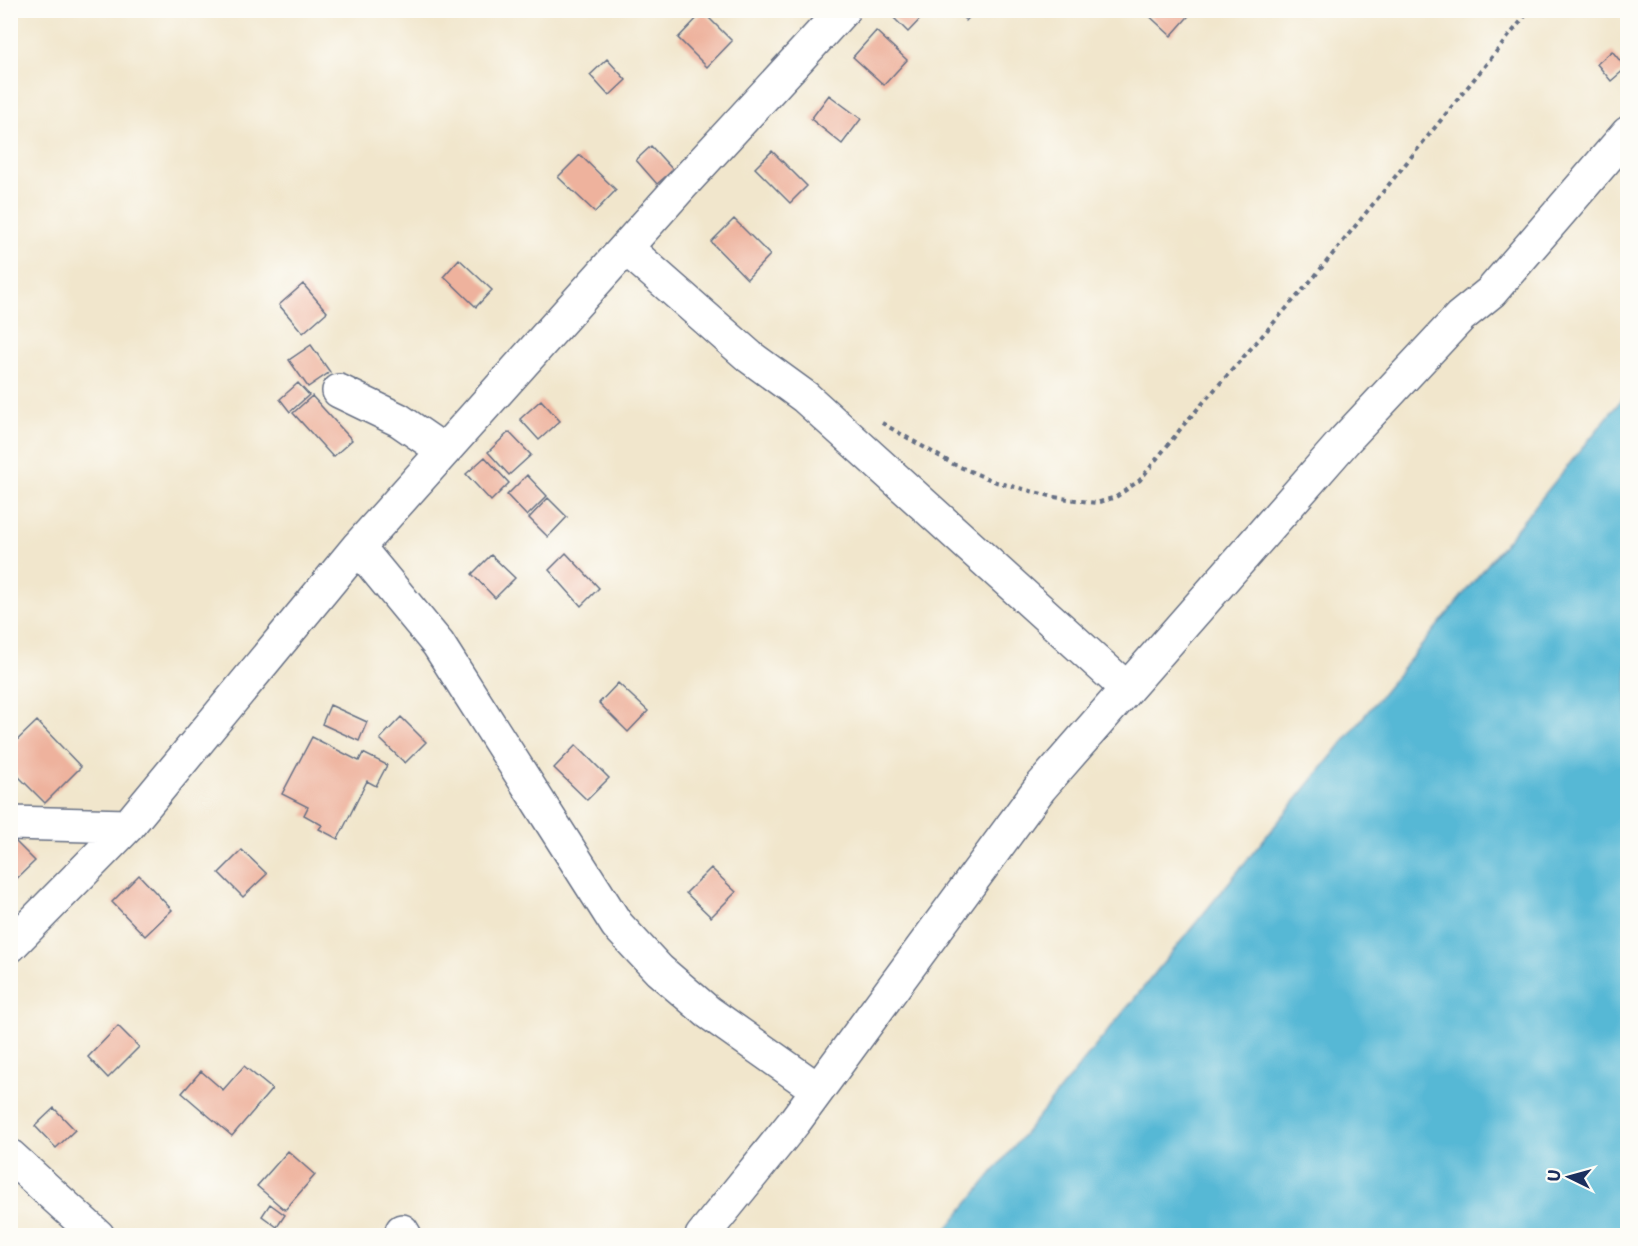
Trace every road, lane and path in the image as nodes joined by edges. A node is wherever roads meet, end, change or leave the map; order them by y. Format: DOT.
graph roads {
  1 [pos="843,10"];
  2 [pos="1530,10"];
  3 [pos="1628,133"];
  4 [pos="626,248"];
  5 [pos="339,391"];
  6 [pos="872,418"];
  7 [pos="444,451"];
  8 [pos="358,547"];
  9 [pos="1127,689"];
  10 [pos="10,823"];
  11 [pos="128,826"];
  12 [pos="10,946"];
  13 [pos="817,1089"];
  14 [pos="10,1156"];
  15 [pos="98,1236"];
  16 [pos="702,1236"];
  1 -- 4 [label="street"];
  2 -- 6 [label="path"];
  3 -- 9 [label="street"];
  4 -- 7 [label="street"];
  4 -- 9 [label="street"];
  5 -- 7 [label="street"];
  7 -- 8 [label="street"];
  8 -- 11 [label="street"];
  8 -- 13 [label="street"];
  9 -- 13 [label="street"];
  10 -- 11 [label="street"];
  11 -- 12 [label="street"];
  13 -- 16 [label="street"];
  14 -- 15 [label="street"];
}
